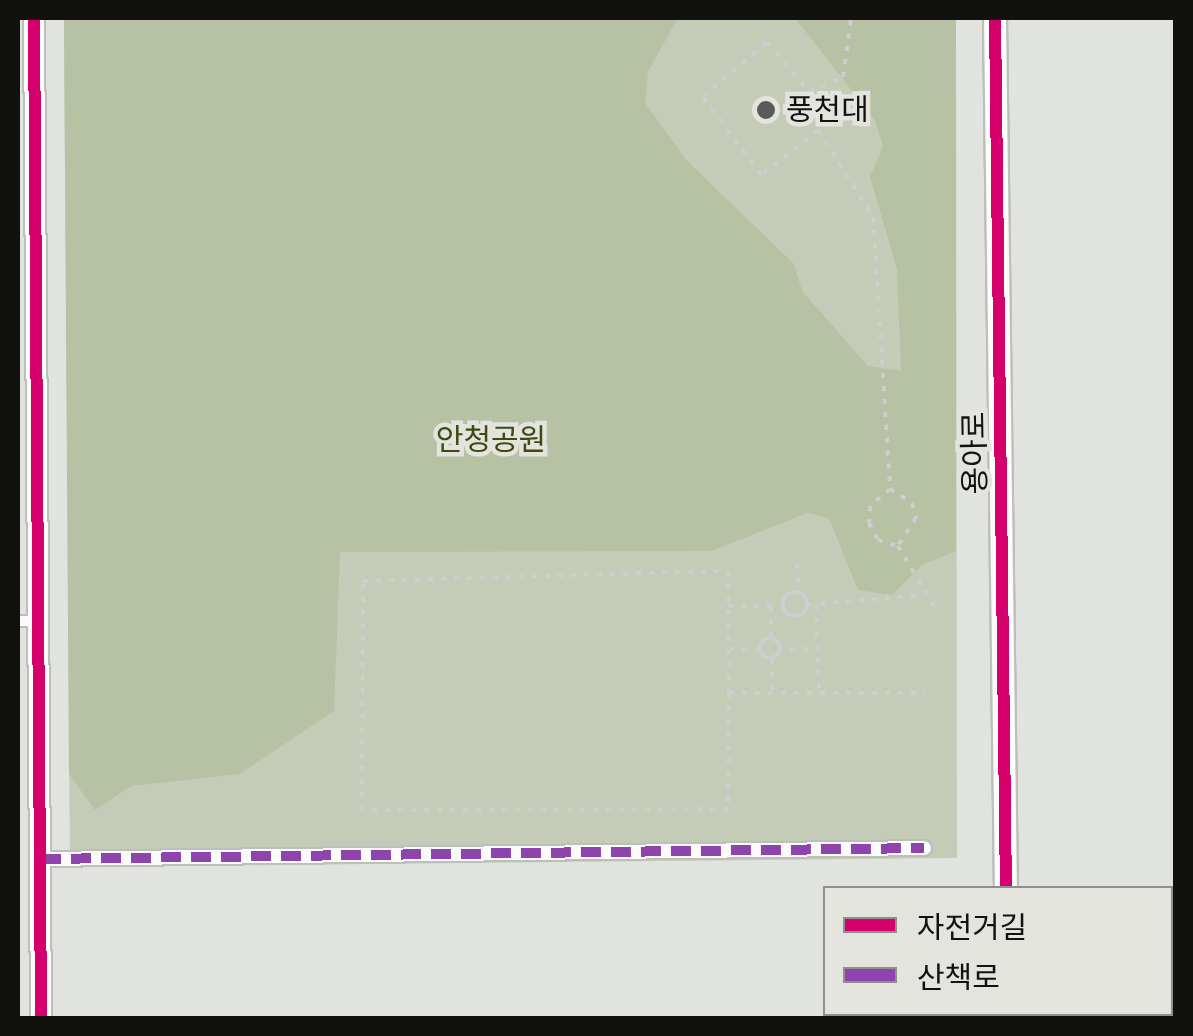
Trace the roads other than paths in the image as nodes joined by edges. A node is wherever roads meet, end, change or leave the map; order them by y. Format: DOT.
graph roads {
  1 [pos="34,18"];
  2 [pos="995,18"];
  3 [pos="18,621"];
  4 [pos="40,621"];
  5 [pos="924,848"];
  6 [pos="40,859"];
  7 [pos="1006,886"];
  8 [pos="41,1018"];
  1 -- 4 [label="street"];
  2 -- 7 [label="street, 용아로"];
  3 -- 4 [label="lane"];
  4 -- 6 [label="street"];
  5 -- 6 [label="street"];
  6 -- 8 [label="street"];
}
